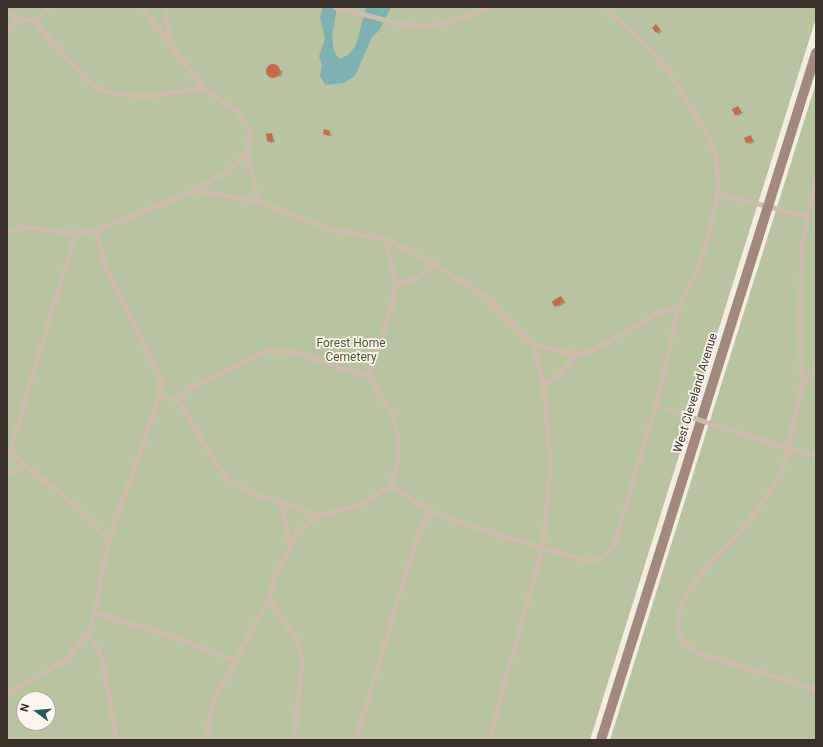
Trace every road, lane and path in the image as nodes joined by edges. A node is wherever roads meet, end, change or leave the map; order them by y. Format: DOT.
graph roads {
  1 [pos="50,7"];
  2 [pos="142,7"];
  3 [pos="166,7"];
  4 [pos="335,7"];
  5 [pos="490,7"];
  6 [pos="604,7"];
  7 [pos="7,11"];
  8 [pos="18,19"];
  9 [pos="33,20"];
  10 [pos="7,30"];
  11 [pos="171,43"];
  12 [pos="816,53"];
  13 [pos="203,88"];
  14 [pos="246,152"];
  15 [pos="816,178"];
  16 [pos="195,190"];
  17 [pos="717,193"];
  18 [pos="258,202"];
  19 [pos="768,205"];
  20 [pos="806,216"];
  21 [pos="7,230"];
  22 [pos="95,230"];
  23 [pos="75,233"];
  24 [pos="386,239"];
  25 [pos="434,264"];
  26 [pos="395,285"];
  27 [pos="678,308"];
  28 [pos="533,344"];
  29 [pos="577,354"];
  30 [pos="816,366"];
  31 [pos="368,374"];
  32 [pos="542,384"];
  33 [pos="801,387"];
  34 [pos="159,396"];
  35 [pos="178,400"];
  36 [pos="655,406"];
  37 [pos="787,447"];
  38 [pos="8,450"];
  39 [pos="816,456"];
  40 [pos="24,464"];
  41 [pos="7,474"];
  42 [pos="390,485"];
  43 [pos="280,502"];
  44 [pos="429,510"];
  45 [pos="319,515"];
  46 [pos="108,540"];
  47 [pos="290,545"];
  48 [pos="542,547"];
  49 [pos="268,599"];
  50 [pos="94,612"];
  51 [pos="86,633"];
  52 [pos="234,660"];
  53 [pos="816,689"];
  54 [pos="7,693"];
  55 [pos="116,740"];
  56 [pos="205,740"];
  57 [pos="292,740"];
  58 [pos="355,740"];
  59 [pos="488,740"];
  60 [pos="601,740"];
  1 -- 9 [label="lane"];
  2 -- 11 [label="lane"];
  3 -- 11 [label="lane"];
  4 -- 5 [label="lane"];
  6 -- 17 [label="lane"];
  7 -- 8 [label="lane"];
  8 -- 9 [label="lane"];
  8 -- 10 [label="lane"];
  9 -- 13 [label="lane"];
  11 -- 13 [label="lane"];
  12 -- 19 [label="street, West Cleveland Avenue"];
  13 -- 14 [label="lane"];
  14 -- 16 [label="lane"];
  14 -- 18 [label="lane"];
  15 -- 20 [label="lane"];
  16 -- 18 [label="lane"];
  16 -- 22 [label="lane"];
  17 -- 19 [label="lane"];
  17 -- 27 [label="lane"];
  18 -- 24 [label="lane"];
  19 -- 20 [label="lane"];
  19 -- 60 [label="street, West Cleveland Avenue"];
  20 -- 33 [label="lane"];
  21 -- 23 [label="lane"];
  22 -- 23 [label="lane"];
  22 -- 34 [label="lane"];
  23 -- 38 [label="lane"];
  24 -- 25 [label="lane"];
  24 -- 26 [label="lane"];
  25 -- 26 [label="lane"];
  25 -- 28 [label="lane"];
  26 -- 31 [label="lane"];
  27 -- 29 [label="lane"];
  27 -- 36 [label="lane"];
  28 -- 29 [label="lane"];
  28 -- 32 [label="lane"];
  29 -- 32 [label="lane"];
  30 -- 33 [label="lane"];
  31 -- 35 [label="lane"];
  31 -- 42 [label="lane"];
  32 -- 48 [label="lane"];
  33 -- 37 [label="lane"];
  34 -- 35 [label="lane"];
  34 -- 46 [label="lane"];
  35 -- 43 [label="lane"];
  36 -- 37 [label="lane, bridge"];
  36 -- 48 [label="lane"];
  37 -- 39 [label="lane"];
  37 -- 53 [label="lane"];
  38 -- 40 [label="lane"];
  40 -- 41 [label="lane"];
  40 -- 46 [label="lane"];
  42 -- 44 [label="lane"];
  42 -- 45 [label="lane"];
  43 -- 45 [label="lane"];
  43 -- 47 [label="lane"];
  44 -- 48 [label="lane"];
  44 -- 58 [label="lane"];
  45 -- 47 [label="lane"];
  46 -- 50 [label="lane"];
  47 -- 49 [label="lane"];
  48 -- 59 [label="lane"];
  49 -- 52 [label="lane"];
  49 -- 57 [label="lane"];
  50 -- 51 [label="lane"];
  50 -- 52 [label="lane"];
  51 -- 54 [label="lane"];
  51 -- 55 [label="lane"];
  52 -- 56 [label="lane"];
}
